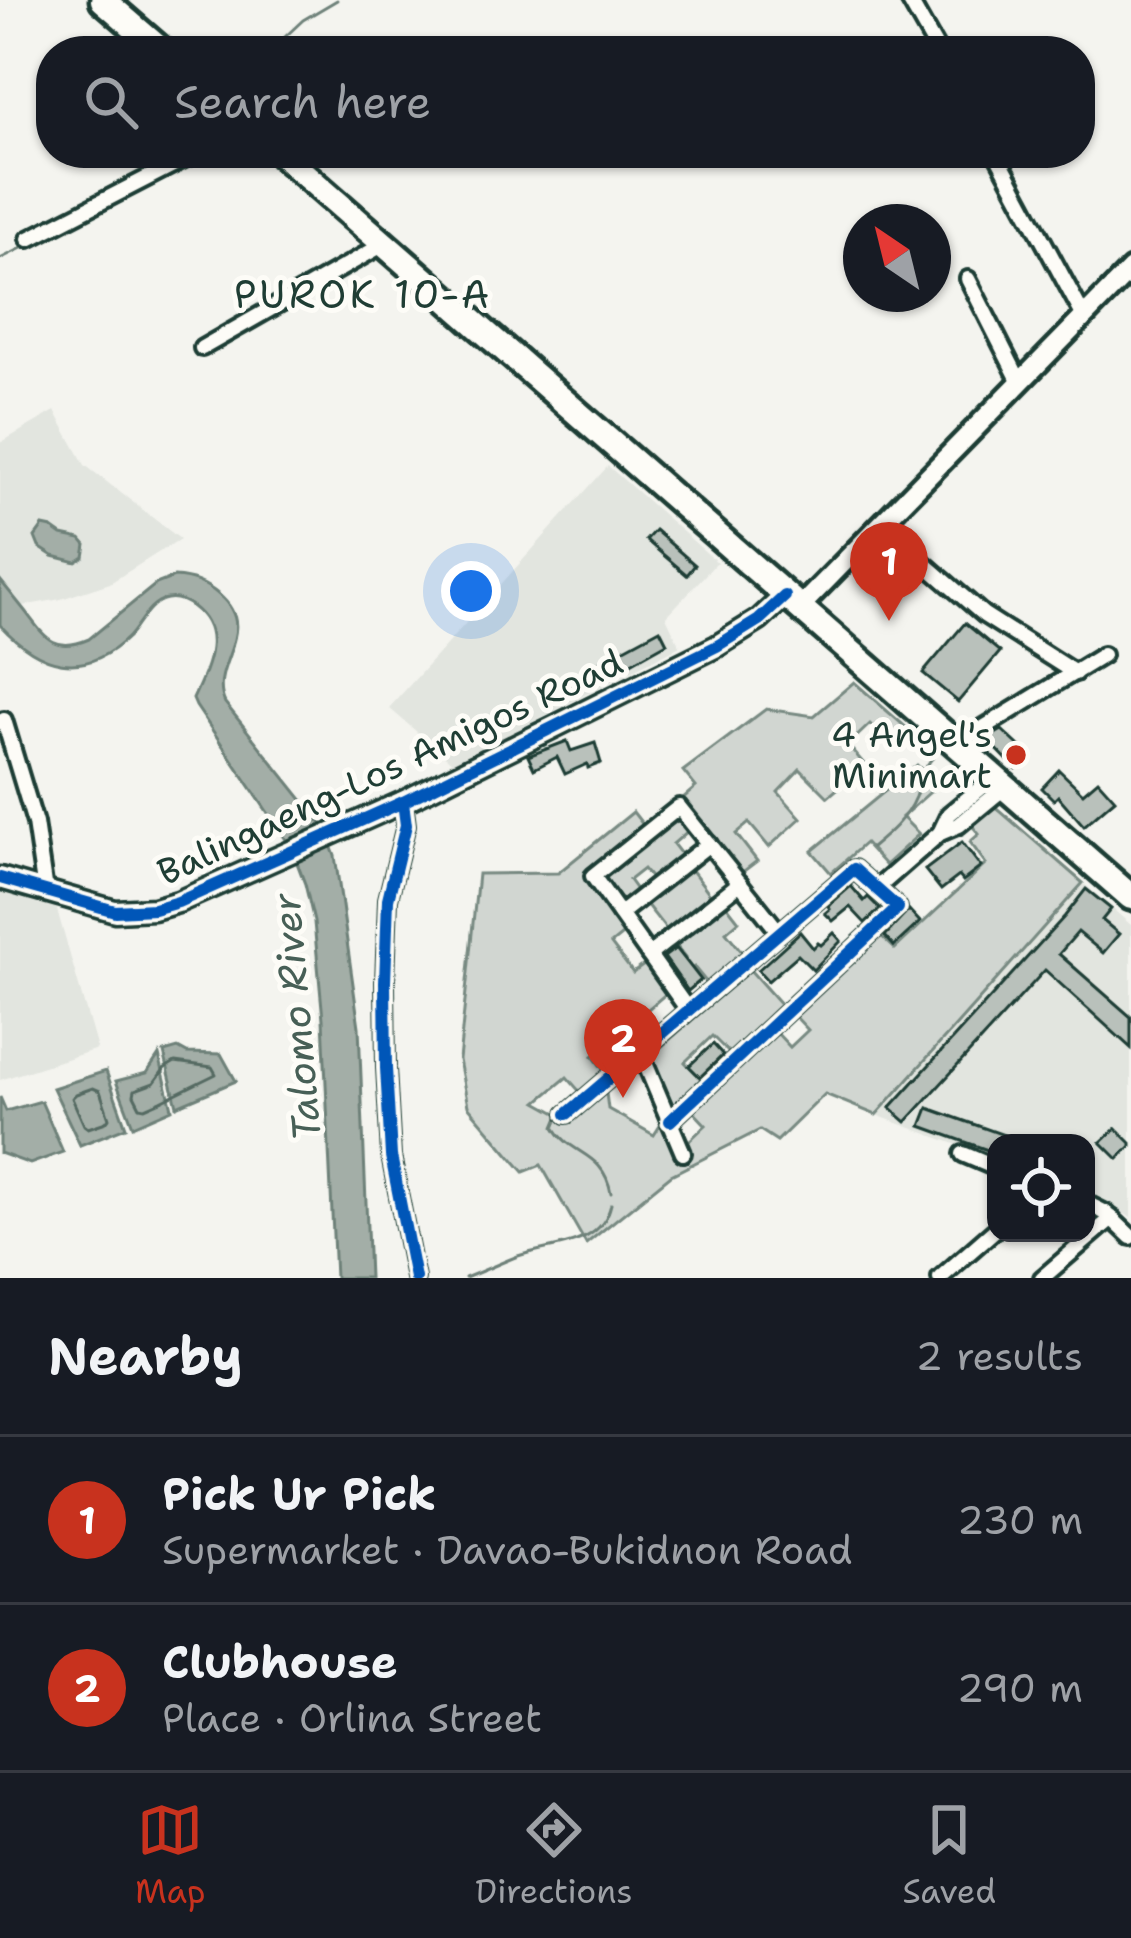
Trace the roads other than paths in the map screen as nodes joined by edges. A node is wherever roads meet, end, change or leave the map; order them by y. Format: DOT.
graph roads {
  1 [pos="103,0"];
  2 [pos="909,0"];
  3 [pos="145,36"];
  4 [pos="929,36"];
  5 [pos="167,168"];
  6 [pos="297,168"];
  7 [pos="1004,168"];
  8 [pos="29,239"];
  9 [pos="385,244"];
  10 [pos="1131,269"];
  11 [pos="968,279"];
  12 [pos="1084,317"];
  13 [pos="202,348"];
  14 [pos="1020,382"];
  15 [pos="880,525"];
  16 [pos="792,602"];
  17 [pos="1103,656"];
  18 [pos="1076,673"];
  19 [pos="4,720"];
  20 [pos="957,745"];
  21 [pos="1000,782"];
  22 [pos="403,802"];
  23 [pos="709,844"];
  24 [pos="0,878"];
  25 [pos="740,884"];
  26 [pos="876,889"];
  27 [pos="45,891"];
  28 [pos="1131,896"];
  29 [pos="620,914"];
  30 [pos="779,932"];
  31 [pos="649,955"];
  32 [pos="688,1010"];
  33 [pos="640,1051"];
  34 [pos="567,1114"];
  35 [pos="670,1121"];
  36 [pos="683,1153"];
  37 [pos="963,1154"];
  38 [pos="987,1164"];
  39 [pos="1095,1208"];
  40 [pos="1112,1218"];
  41 [pos="987,1237"];
  42 [pos="1131,1237"];
  43 [pos="415,1278"];
  44 [pos="940,1278"];
  45 [pos="1042,1278"];
  1 -- 3 [label="highway"];
  2 -- 4 [label="street"];
  5 -- 8 [label="street"];
  6 -- 9 [label="highway"];
  7 -- 12 [label="street"];
  9 -- 13 [label="street"];
  9 -- 16 [label="highway"];
  10 -- 12 [label="street, Balingaeng-Los Amigos Road"];
  11 -- 14 [label="street"];
  12 -- 14 [label="street, Balingaeng-Los Amigos Road"];
  14 -- 15 [label="street, Balingaeng-Los Amigos Road"];
  15 -- 16 [label="street, Balingaeng-Los Amigos Road"];
  15 -- 18 [label="street"];
  16 -- 20 [label="highway"];
  16 -- 22 [label="street, Balingaeng-Los Amigos Road"];
  17 -- 18 [label="street"];
  18 -- 20 [label="street"];
  19 -- 27 [label="street"];
  20 -- 21 [label="highway"];
  21 -- 26 [label="street"];
  21 -- 28 [label="highway"];
  22 -- 27 [label="street, Balingaeng-Los Amigos Road"];
  22 -- 43 [label="street"];
  23 -- 25 [label="street"];
  23 -- 29 [label="street"];
  23 -- 29 [label="street"];
  24 -- 27 [label="street, Balingaeng-Los Amigos Road"];
  25 -- 30 [label="street"];
  25 -- 31 [label="street"];
  26 -- 30 [label="street"];
  26 -- 35 [label="street"];
  29 -- 31 [label="street"];
  30 -- 32 [label="street"];
  31 -- 32 [label="street"];
  32 -- 33 [label="street"];
  33 -- 34 [label="street"];
  33 -- 35 [label="street"];
  35 -- 36 [label="street"];
  37 -- 38 [label="street"];
  39 -- 40 [label="street"];
  40 -- 42 [label="street"];
  40 -- 45 [label="street"];
  41 -- 44 [label="street"];
}
